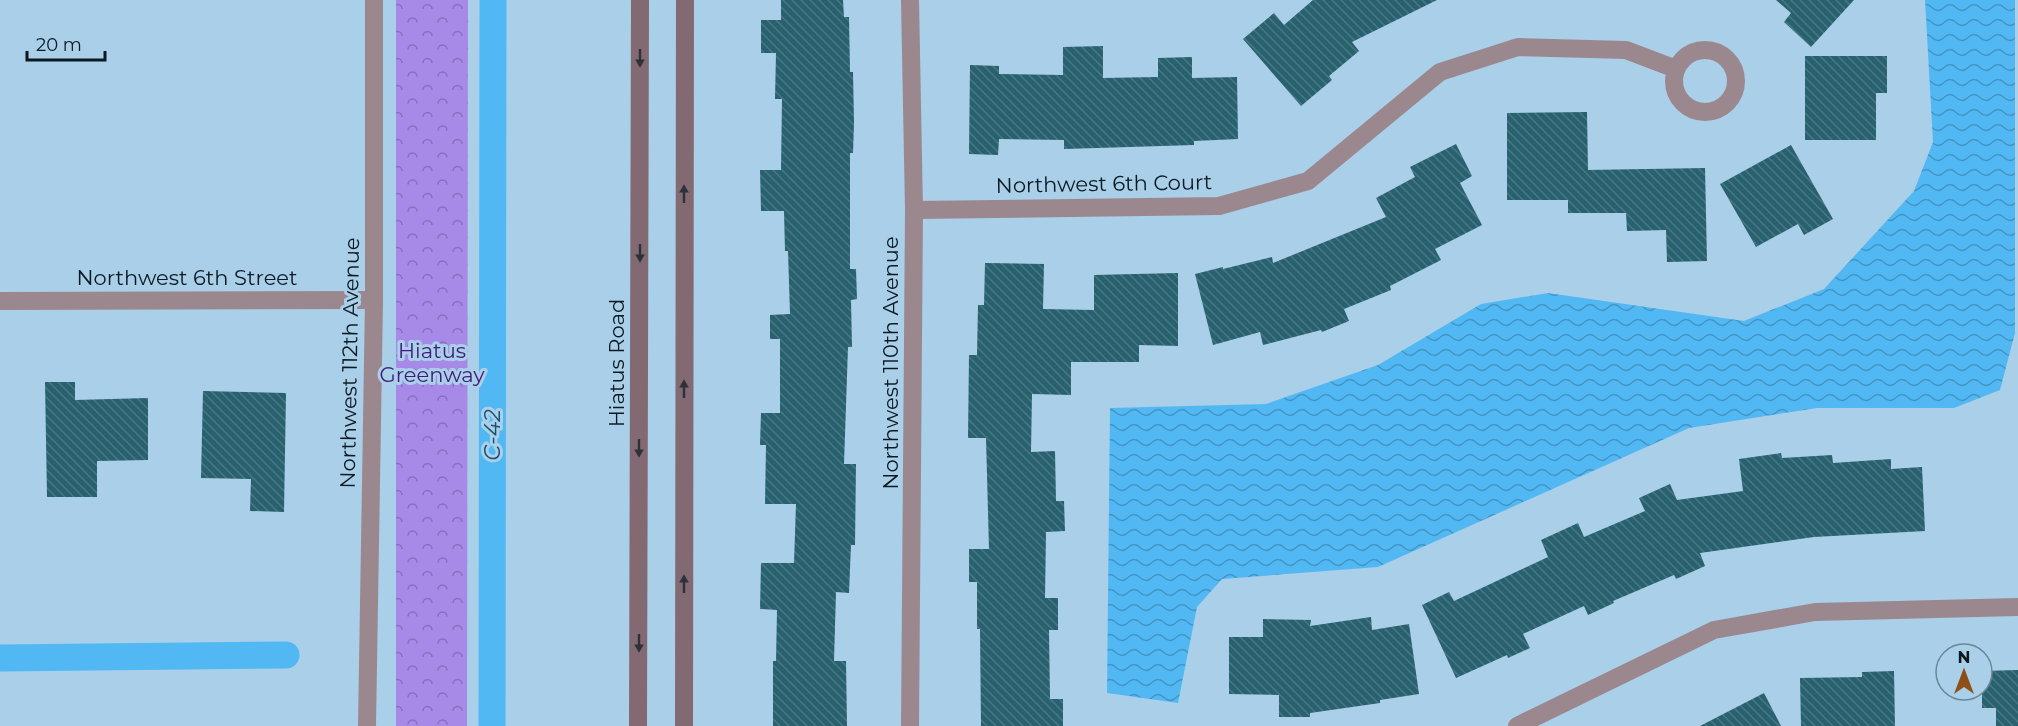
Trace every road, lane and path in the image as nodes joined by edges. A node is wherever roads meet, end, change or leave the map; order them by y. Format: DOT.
graph roads {
  1 [pos="374,0"];
  2 [pos="640,0"];
  3 [pos="685,0"];
  4 [pos="910,0"];
  5 [pos="1676,69"];
  6 [pos="914,210"];
  7 [pos="374,300"];
  8 [pos="0,301"];
  9 [pos="2018,607"];
  10 [pos="368,726"];
  11 [pos="638,726"];
  12 [pos="684,726"];
  13 [pos="910,726"];
  14 [pos="1517,726"];
  1 -- 7 [label="street, Northwest 112th Avenue"];
  2 -- 11 [label="main road, Hiatus Road, one-way"];
  12 -- 3 [label="main road, one-way"];
  4 -- 6 [label="street, Northwest 110th Avenue"];
  5 -- 6 [label="street, Northwest 6th Court"];
  6 -- 13 [label="street, Northwest 110th Avenue"];
  7 -- 8 [label="street, Northwest 6th Street"];
  7 -- 10 [label="street, Northwest 112th Avenue"];
  9 -- 14 [label="street"];
}
